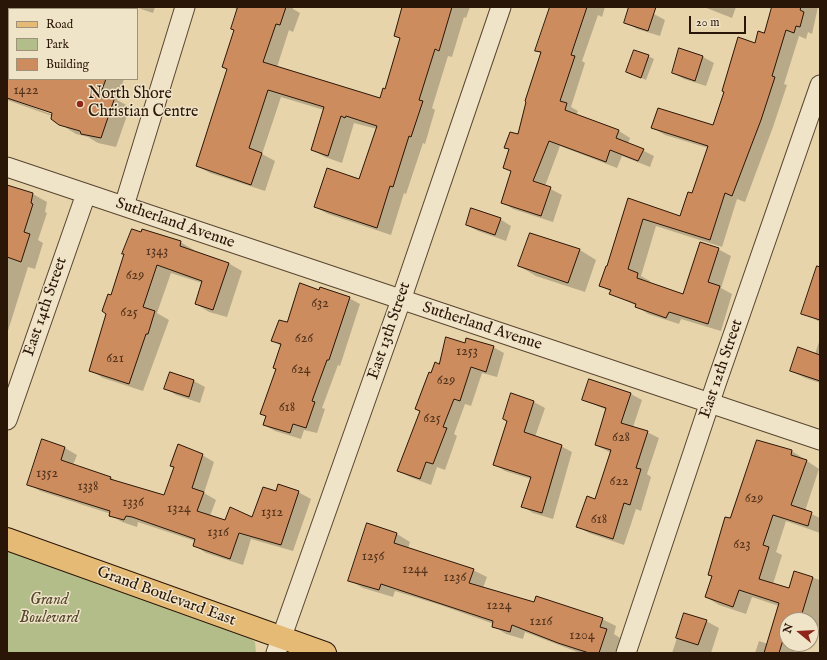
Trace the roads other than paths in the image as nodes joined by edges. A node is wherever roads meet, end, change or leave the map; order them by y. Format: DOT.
graph roads {
  1 [pos="185,7"];
  2 [pos="501,7"];
  3 [pos="820,85"];
  4 [pos="7,167"];
  5 [pos="86,194"];
  6 [pos="124,206"];
  7 [pos="401,300"];
  8 [pos="709,404"];
  9 [pos="7,420"];
  10 [pos="820,440"];
  11 [pos="7,540"];
  12 [pos="279,646"];
  13 [pos="325,653"];
  14 [pos="626,653"];
  1 -- 6 [label="street"];
  2 -- 7 [label="street, East 13th Street"];
  3 -- 8 [label="street, East 12th Street"];
  4 -- 5 [label="street, Sutherland Avenue"];
  5 -- 6 [label="street, Sutherland Avenue"];
  5 -- 9 [label="street, East 14th Street"];
  6 -- 7 [label="street, Sutherland Avenue"];
  7 -- 8 [label="street, Sutherland Avenue"];
  7 -- 12 [label="street, East 13th Street"];
  8 -- 10 [label="street, Sutherland Avenue"];
  8 -- 14 [label="street, East 12th Street"];
  11 -- 12 [label="main road, Grand Boulevard East"];
  12 -- 13 [label="main road, Grand Boulevard East"];
}
